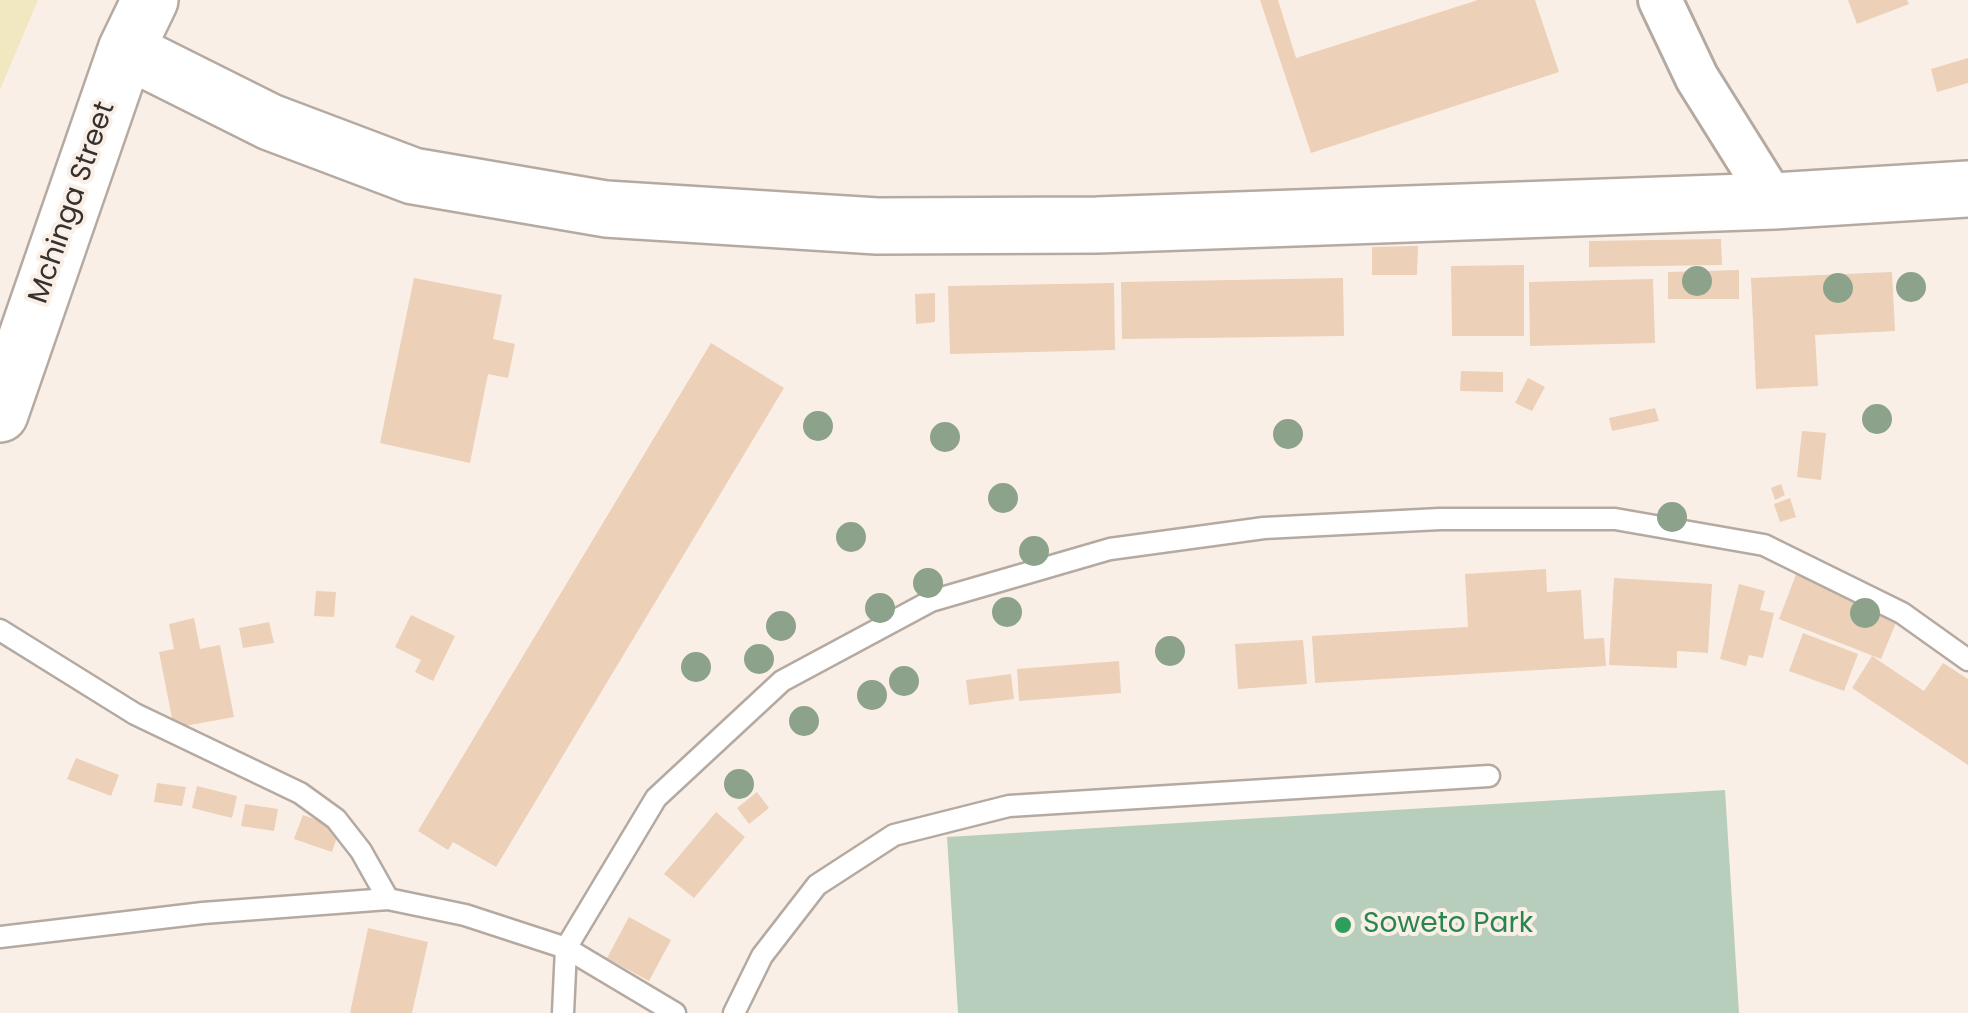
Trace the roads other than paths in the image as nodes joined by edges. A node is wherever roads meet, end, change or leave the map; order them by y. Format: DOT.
graph roads {
  1 [pos="150,0"];
  2 [pos="1660,0"];
  3 [pos="126,50"];
  4 [pos="1968,189"];
  5 [pos="1774,200"];
  6 [pos="0,414"];
  7 [pos="0,630"];
  8 [pos="1968,660"];
  9 [pos="1489,776"];
  10 [pos="388,900"];
  11 [pos="0,938"];
  12 [pos="566,948"];
  13 [pos="563,1013"];
  14 [pos="675,1013"];
  15 [pos="734,1013"];
  1 -- 3 [label="main road, Mchinga Street"];
  2 -- 5 [label="street"];
  3 -- 5 [label="main road"];
  3 -- 6 [label="main road, Mchinga Street"];
  4 -- 5 [label="main road"];
  7 -- 10 [label="lane"];
  8 -- 12 [label="lane"];
  9 -- 15 [label="lane"];
  10 -- 11 [label="lane"];
  10 -- 12 [label="lane"];
  12 -- 13 [label="lane"];
  12 -- 14 [label="lane"];
}
